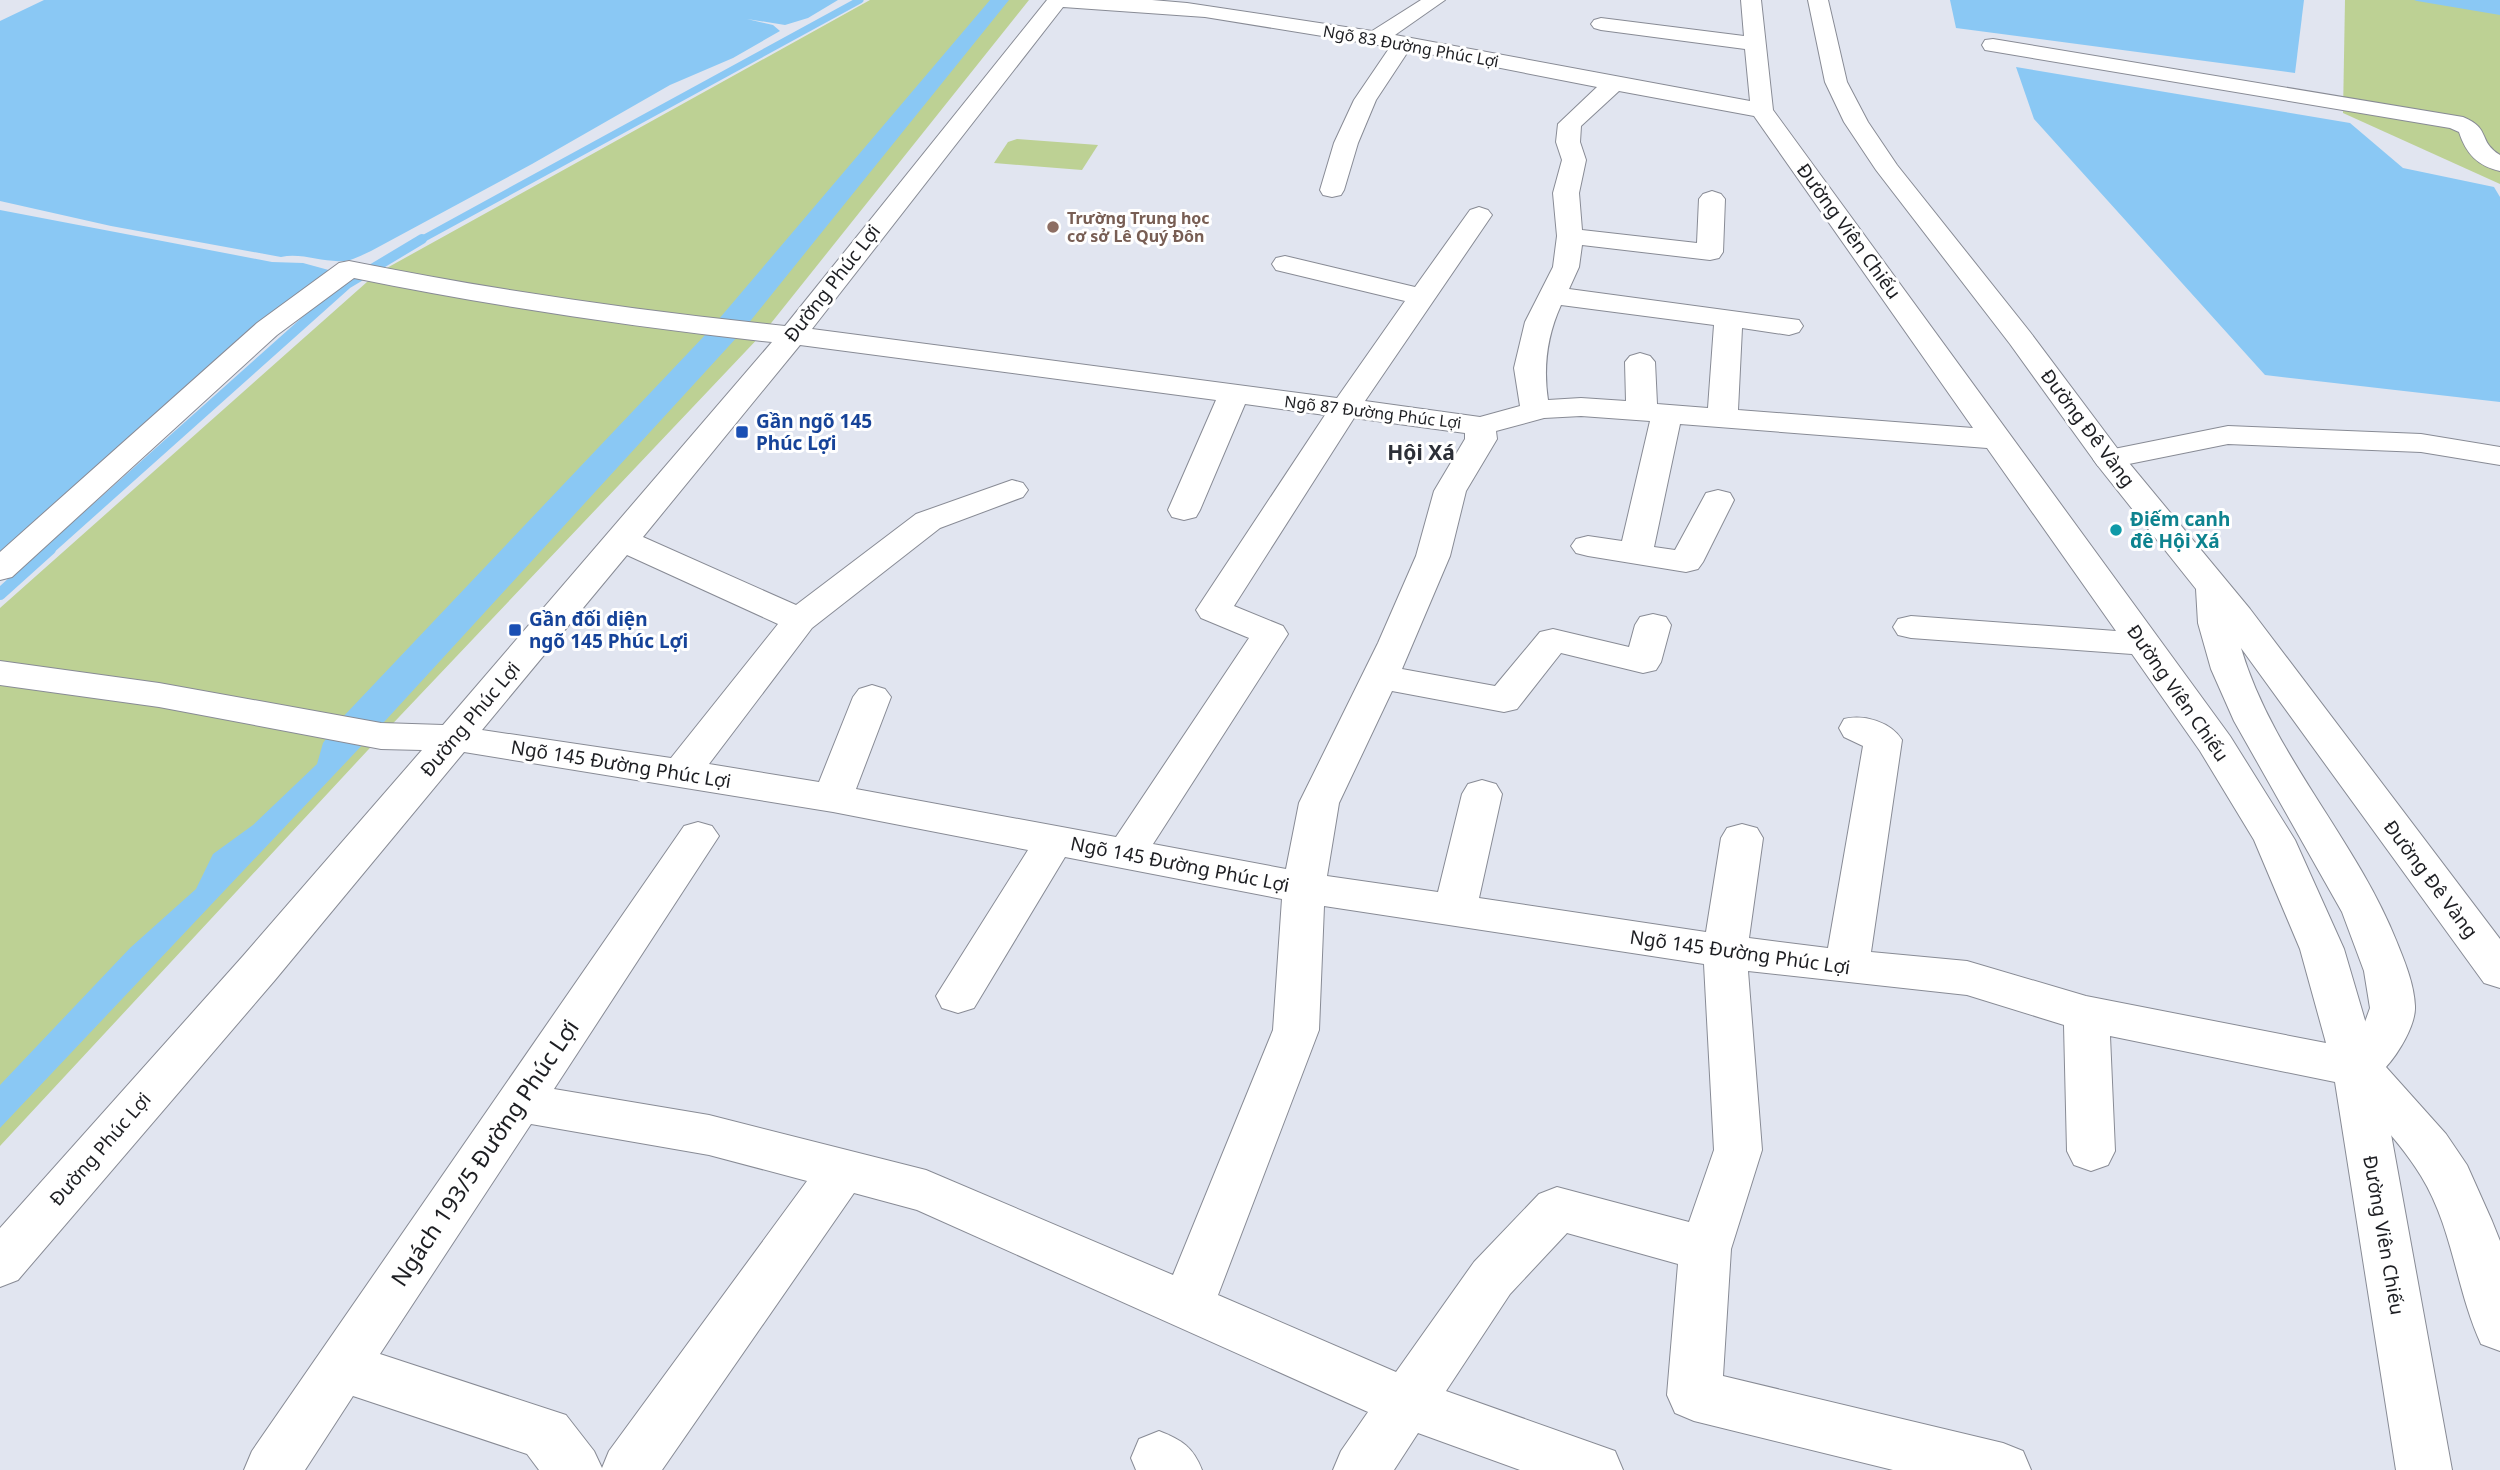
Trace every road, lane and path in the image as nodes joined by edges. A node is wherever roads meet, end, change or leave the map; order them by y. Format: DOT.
graph roads {
  1 [pos="1435,0"];
  2 [pos="1818,0"];
  3 [pos="1057,1"];
  4 [pos="1211,5"];
  5 [pos="1747,20"];
  6 [pos="1601,24"];
  7 [pos="1374,39"];
  8 [pos="1402,44"];
  9 [pos="1993,45"];
  10 [pos="1651,69"];
  11 [pos="1612,85"];
  12 [pos="1643,90"];
  13 [pos="1762,110"];
  14 [pos="2500,164"];
  15 [pos="1332,190"];
  16 [pos="1712,198"];
  17 [pos="1479,215"];
  18 [pos="1570,236"];
  19 [pos="1285,264"];
  20 [pos="1552,295"];
  21 [pos="1422,297"];
  22 [pos="1729,318"];
  23 [pos="1789,326"];
  24 [pos="792,335"];
  25 [pos="1640,362"];
  26 [pos="1234,394"];
  27 [pos="1345,408"];
  28 [pos="1543,409"];
  29 [pos="1655,413"];
  30 [pos="1721,418"];
  31 [pos="1480,426"];
  32 [pos="1997,439"];
  33 [pos="2500,456"];
  34 [pos="2109,459"];
  35 [pos="1012,490"];
  36 [pos="1718,500"];
  37 [pos="1184,510"];
  38 [pos="620,539"];
  39 [pos="1588,547"];
  40 [pos="1636,553"];
  41 [pos="0,569"];
  42 [pos="2212,586"];
  43 [pos="799,620"];
  44 [pos="1653,625"];
  45 [pos="1910,627"];
  46 [pos="2144,644"];
  47 [pos="0,673"];
  48 [pos="1379,677"];
  49 [pos="872,697"];
  50 [pos="1858,728"];
  51 [pos="454,738"];
  52 [pos="681,773"];
  53 [pos="1482,794"];
  54 [pos="833,799"];
  55 [pos="698,836"];
  56 [pos="1742,838"];
  57 [pos="1055,840"];
  58 [pos="1126,854"];
  59 [pos="1304,888"];
  60 [pos="1455,911"];
  61 [pos="1725,951"];
  62 [pos="1847,966"];
  63 [pos="2500,971"];
  64 [pos="958,996"];
  65 [pos="2087,1014"];
  66 [pos="2356,1068"];
  67 [pos="518,1102"];
  68 [pos="2091,1151"];
  69 [pos="843,1170"];
  70 [pos="1705,1249"];
  71 [pos="0,1264"];
  72 [pos="1187,1306"];
  73 [pos="2500,1327"];
  74 [pos="342,1367"];
  75 [pos="1407,1403"];
  76 [pos="272,1470"];
  77 [pos="574,1470"];
  78 [pos="629,1470"];
  79 [pos="1361,1470"];
  80 [pos="1595,1470"];
  81 [pos="2003,1470"];
  82 [pos="2424,1470"];
  1 -- 7 [label="street"];
  2 -- 34 [label="street, Đường Đê Vàng"];
  3 -- 4 [label="street, Ngõ 83 Đường Phúc Lợi"];
  3 -- 24 [label="street, Đường Phúc Lợi"];
  4 -- 7 [label="street, Ngõ 83 Đường Phúc Lợi"];
  5 -- 6 [label="street"];
  5 -- 13 [label="street, Đường Viên Chiếu"];
  7 -- 8 [label="street, Ngõ 83 Đường Phúc Lợi"];
  8 -- 11 [label="street, Ngõ 83 Đường Phúc Lợi"];
  8 -- 15 [label="street"];
  9 -- 14 [label="street"];
  10 -- 12 [label="street"];
  11 -- 12 [label="street, Ngõ 83 Đường Phúc Lợi"];
  11 -- 18 [label="street"];
  12 -- 13 [label="street, Ngõ 83 Đường Phúc Lợi"];
  13 -- 32 [label="street, Đường Viên Chiếu"];
  16 -- 18 [label="street"];
  17 -- 21 [label="street"];
  18 -- 20 [label="street"];
  19 -- 21 [label="street"];
  20 -- 22 [label="street"];
  20 -- 28 [label="street"];
  21 -- 27 [label="street"];
  22 -- 23 [label="street"];
  22 -- 30 [label="street"];
  24 -- 26 [label="street, Ngõ 87 Đường Phúc Lợi"];
  24 -- 38 [label="street, Đường Phúc Lợi"];
  24 -- 41 [label="street, Ngõ 87 Đường Phúc Lợi"];
  25 -- 29 [label="street"];
  26 -- 27 [label="street, Ngõ 87 Đường Phúc Lợi"];
  26 -- 37 [label="street"];
  27 -- 31 [label="street, Ngõ 87 Đường Phúc Lợi"];
  27 -- 58 [label="street"];
  28 -- 29 [label="street, Ngõ 87 Đường Phúc Lợi"];
  28 -- 31 [label="street, Ngõ 87 Đường Phúc Lợi"];
  29 -- 30 [label="street, Ngõ 87 Đường Phúc Lợi"];
  29 -- 40 [label="street"];
  30 -- 32 [label="street, Ngõ 87 Đường Phúc Lợi"];
  31 -- 48 [label="street"];
  32 -- 46 [label="street, Đường Viên Chiếu"];
  33 -- 34 [label="street"];
  34 -- 42 [label="street, Đường Đê Vàng"];
  35 -- 43 [label="street"];
  36 -- 40 [label="street"];
  38 -- 43 [label="street"];
  38 -- 51 [label="street, Đường Phúc Lợi"];
  39 -- 40 [label="street"];
  42 -- 63 [label="street, Đường Đê Vàng"];
  42 -- 66 [label="street"];
  43 -- 52 [label="street"];
  44 -- 48 [label="street"];
  45 -- 46 [label="street"];
  46 -- 66 [label="street, Đường Viên Chiếu"];
  47 -- 51 [label="street, Ngõ 145 Đường Phúc Lợi"];
  48 -- 59 [label="street"];
  49 -- 54 [label="street"];
  50 -- 62 [label="street"];
  51 -- 52 [label="street, Ngõ 145 Đường Phúc Lợi"];
  51 -- 71 [label="street, Đường Phúc Lợi"];
  52 -- 54 [label="street, Ngõ 145 Đường Phúc Lợi"];
  53 -- 60 [label="street"];
  54 -- 57 [label="street, Ngõ 145 Đường Phúc Lợi"];
  55 -- 67 [label="street, Ngách 193/5 Đường Phúc Lợi"];
  56 -- 61 [label="street"];
  57 -- 58 [label="street, Ngõ 145 Đường Phúc Lợi"];
  57 -- 64 [label="street"];
  58 -- 59 [label="street, Ngõ 145 Đường Phúc Lợi"];
  59 -- 60 [label="street, Ngõ 145 Đường Phúc Lợi"];
  59 -- 72 [label="street"];
  60 -- 61 [label="street, Ngõ 145 Đường Phúc Lợi"];
  61 -- 62 [label="street, Ngõ 145 Đường Phúc Lợi"];
  61 -- 70 [label="street"];
  62 -- 65 [label="street, Ngõ 145 Đường Phúc Lợi"];
  65 -- 66 [label="street, Ngõ 145 Đường Phúc Lợi"];
  65 -- 68 [label="street"];
  66 -- 73 [label="street"];
  66 -- 82 [label="street, Đường Viên Chiếu"];
  67 -- 69 [label="street"];
  67 -- 74 [label="street, Ngách 193/5 Đường Phúc Lợi"];
  69 -- 72 [label="street"];
  69 -- 78 [label="street"];
  70 -- 75 [label="street"];
  70 -- 81 [label="street"];
  72 -- 75 [label="street"];
  74 -- 76 [label="street, Ngách 193/5 Đường Phúc Lợi"];
  74 -- 77 [label="street"];
  75 -- 79 [label="street"];
  75 -- 80 [label="street"];
}
